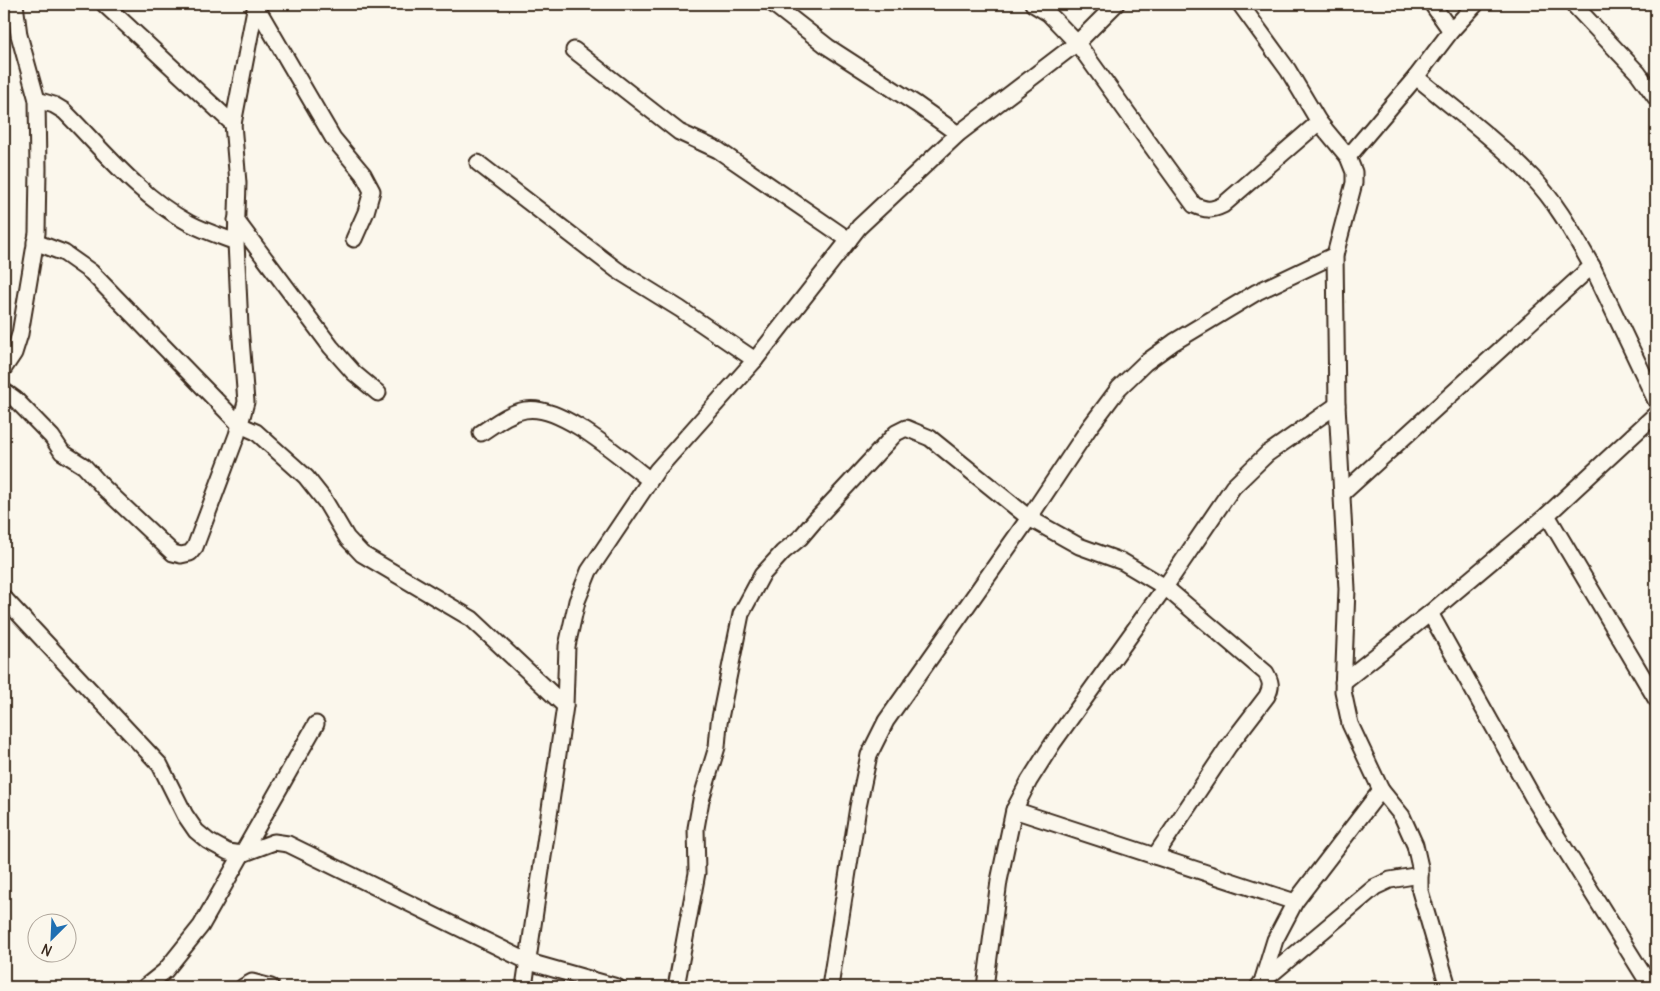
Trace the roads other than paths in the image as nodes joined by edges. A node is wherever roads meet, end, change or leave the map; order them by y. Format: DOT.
graph roads {
  1 [pos="15,4"];
  2 [pos="104,4"];
  3 [pos="773,4"];
  4 [pos="1033,4"];
  5 [pos="1116,4"];
  6 [pos="1240,4"];
  7 [pos="1432,4"];
  8 [pos="1476,4"];
  9 [pos="1573,4"];
  10 [pos="256,5"];
  11 [pos="1451,31"];
  12 [pos="1077,43"];
  13 [pos="574,50"];
  14 [pos="1416,77"];
  15 [pos="1656,98"];
  16 [pos="37,100"];
  17 [pos="1319,122"];
  18 [pos="233,124"];
  19 [pos="958,134"];
  20 [pos="1348,157"];
  21 [pos="478,163"];
  22 [pos="236,220"];
  23 [pos="354,239"];
  24 [pos="849,240"];
  25 [pos="35,242"];
  26 [pos="236,242"];
  27 [pos="1335,255"];
  28 [pos="1592,266"];
  29 [pos="755,360"];
  30 [pos="4,368"];
  31 [pos="4,392"];
  32 [pos="378,393"];
  33 [pos="1656,401"];
  34 [pos="1337,405"];
  35 [pos="1656,414"];
  36 [pos="240,425"];
  37 [pos="481,434"];
  38 [pos="650,480"];
  39 [pos="1342,494"];
  40 [pos="1547,515"];
  41 [pos="1029,518"];
  42 [pos="1165,587"];
  43 [pos="4,598"];
  44 [pos="1430,613"];
  45 [pos="1343,682"];
  46 [pos="1656,699"];
  47 [pos="564,706"];
  48 [pos="316,724"];
  49 [pos="1381,790"];
  50 [pos="1014,810"];
  51 [pos="242,854"];
  52 [pos="1155,856"];
  53 [pos="1420,874"];
  54 [pos="1295,902"];
  55 [pos="529,962"];
  56 [pos="1260,984"];
  57 [pos="145,987"];
  58 [pos="243,987"];
  59 [pos="271,987"];
  60 [pos="524,987"];
  61 [pos="617,987"];
  62 [pos="676,987"];
  63 [pos="830,987"];
  64 [pos="985,987"];
  65 [pos="1448,987"];
  66 [pos="1651,987"];
  1 -- 16 [label="street"];
  2 -- 18 [label="street"];
  3 -- 19 [label="street"];
  4 -- 12 [label="street"];
  5 -- 12 [label="street"];
  6 -- 17 [label="street"];
  7 -- 11 [label="street"];
  8 -- 11 [label="street"];
  9 -- 15 [label="street"];
  10 -- 18 [label="street"];
  10 -- 23 [label="street"];
  11 -- 14 [label="street"];
  12 -- 17 [label="street"];
  12 -- 19 [label="street"];
  13 -- 24 [label="street"];
  14 -- 20 [label="street"];
  14 -- 28 [label="street"];
  16 -- 25 [label="street"];
  16 -- 26 [label="street"];
  17 -- 20 [label="street"];
  18 -- 22 [label="street"];
  19 -- 24 [label="street"];
  20 -- 27 [label="street"];
  21 -- 29 [label="street"];
  22 -- 26 [label="street"];
  22 -- 32 [label="street"];
  24 -- 29 [label="street"];
  25 -- 30 [label="street"];
  25 -- 36 [label="street"];
  26 -- 36 [label="street"];
  27 -- 34 [label="street"];
  27 -- 41 [label="street"];
  28 -- 33 [label="street"];
  28 -- 39 [label="street"];
  29 -- 38 [label="street"];
  31 -- 36 [label="street"];
  34 -- 39 [label="street"];
  34 -- 42 [label="street"];
  35 -- 40 [label="street"];
  36 -- 47 [label="street"];
  37 -- 38 [label="street"];
  38 -- 47 [label="street"];
  39 -- 45 [label="street"];
  40 -- 44 [label="street"];
  40 -- 46 [label="street"];
  41 -- 42 [label="street"];
  41 -- 62 [label="street"];
  41 -- 63 [label="street"];
  42 -- 50 [label="street"];
  42 -- 52 [label="street"];
  43 -- 51 [label="street"];
  44 -- 45 [label="street"];
  44 -- 66 [label="street"];
  45 -- 49 [label="street"];
  47 -- 55 [label="street"];
  48 -- 51 [label="street"];
  49 -- 53 [label="street"];
  49 -- 54 [label="street"];
  50 -- 52 [label="street"];
  50 -- 64 [label="street"];
  51 -- 55 [label="street"];
  51 -- 57 [label="street"];
  52 -- 54 [label="street"];
  53 -- 56 [label="street"];
  53 -- 65 [label="street"];
  54 -- 56 [label="street"];
  55 -- 60 [label="street"];
  55 -- 61 [label="street"];
  58 -- 59 [label="street"];
}
